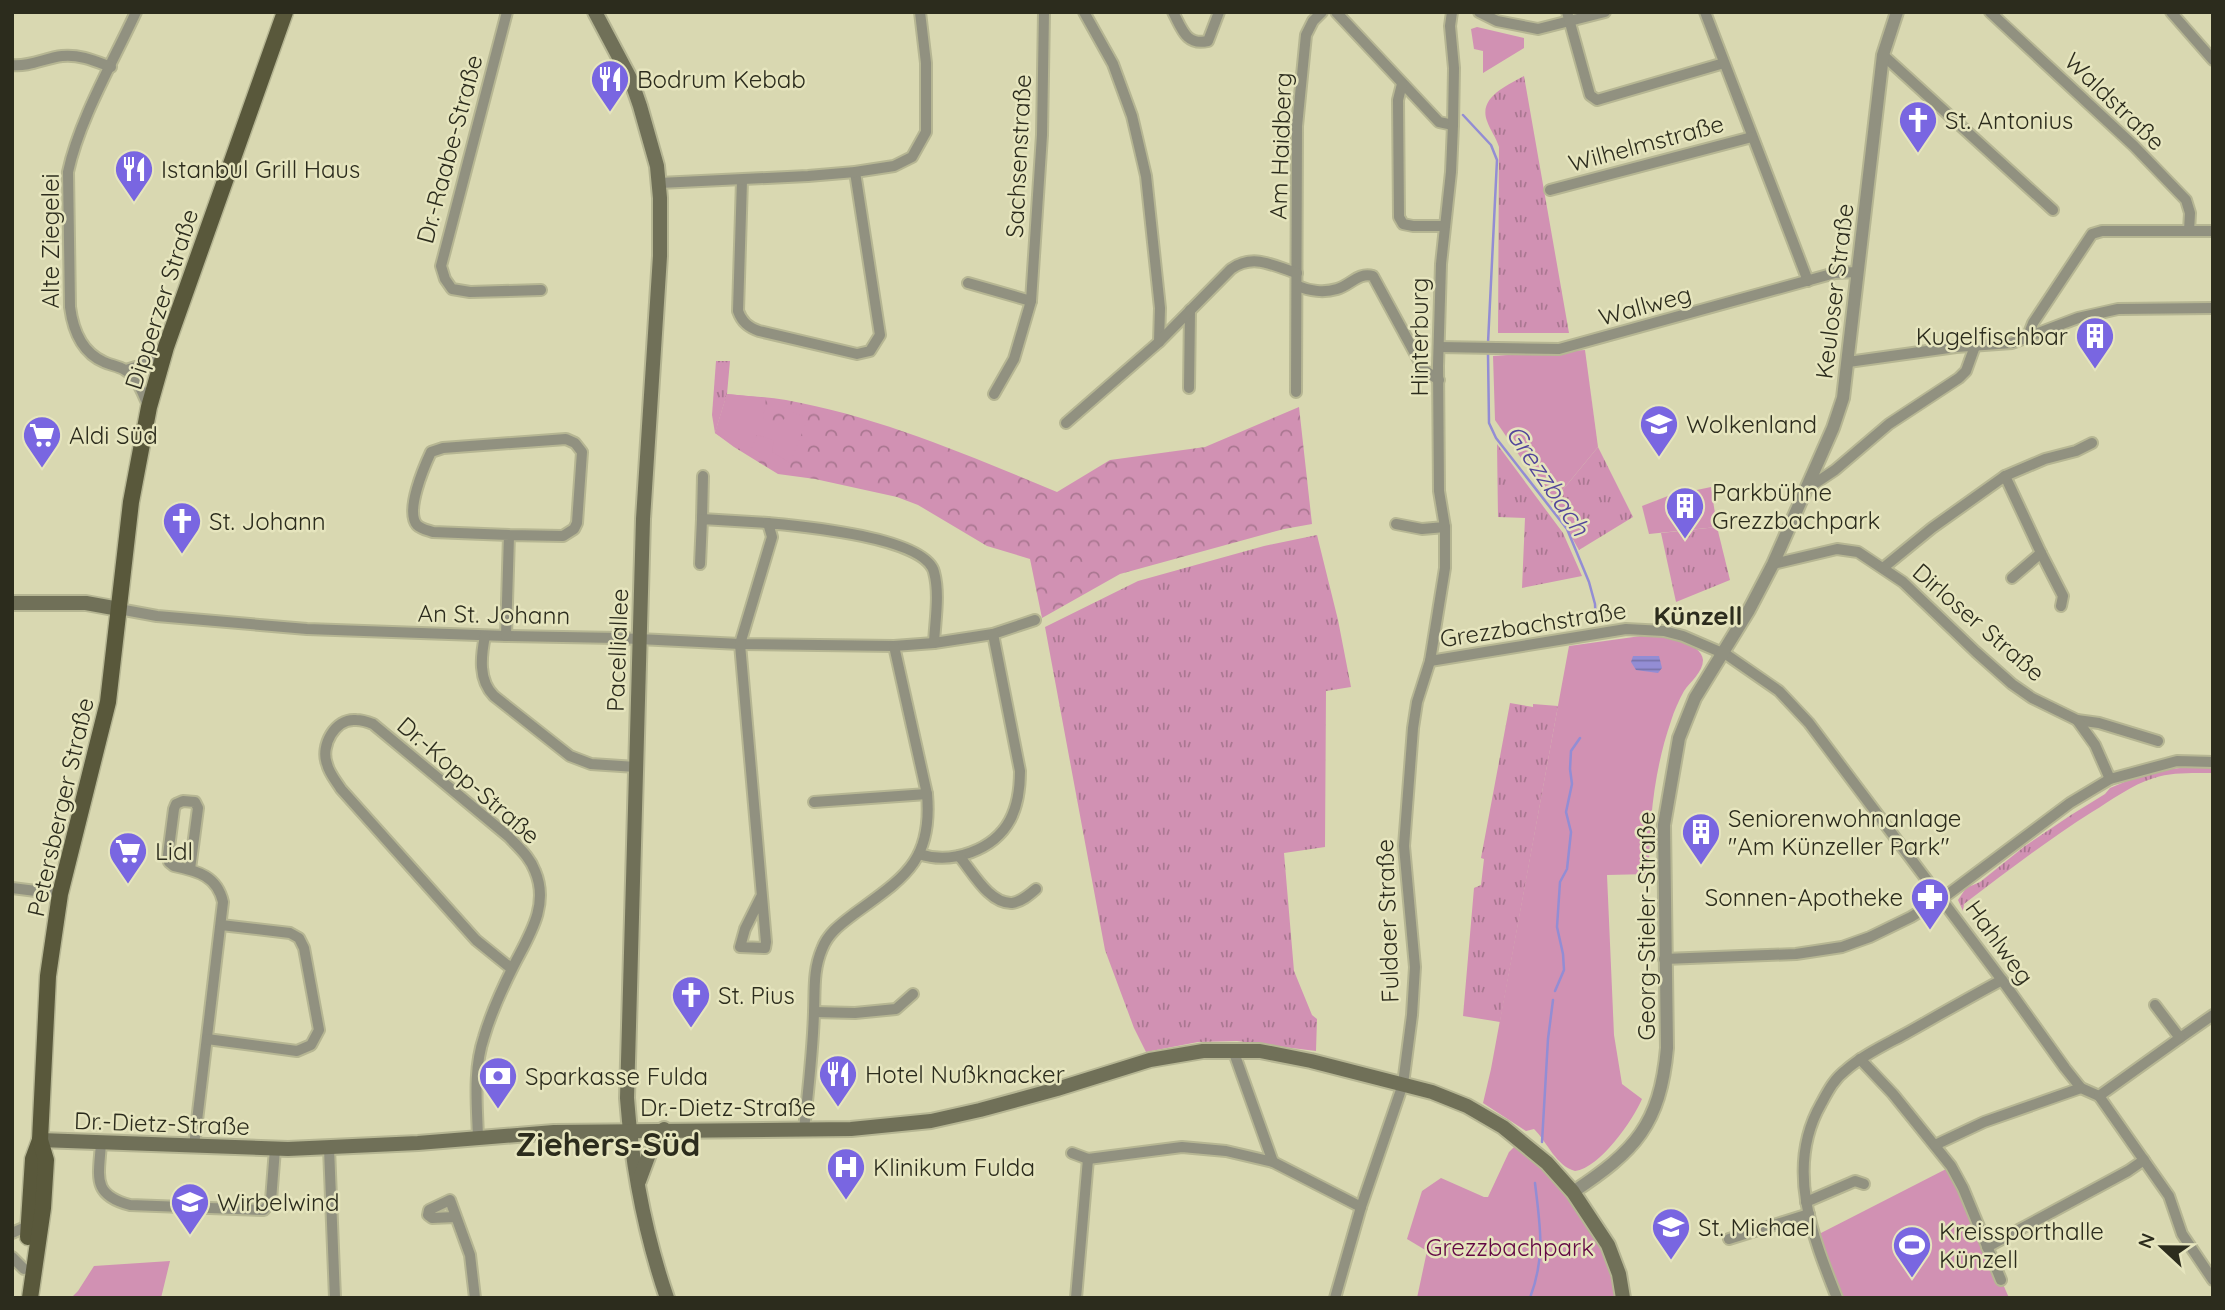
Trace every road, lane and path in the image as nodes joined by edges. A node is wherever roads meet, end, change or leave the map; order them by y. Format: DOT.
graph roads {
  1 [pos="136,12"];
  2 [pos="285,12"];
  3 [pos="507,12"];
  4 [pos="595,12"];
  5 [pos="920,12"];
  6 [pos="1045,12"];
  7 [pos="1084,12"];
  8 [pos="1173,12"];
  9 [pos="1219,12"];
  10 [pos="1322,12"];
  11 [pos="1336,12"];
  12 [pos="1452,12"];
  13 [pos="1479,12"];
  14 [pos="1605,12"];
  15 [pos="1705,12"];
  16 [pos="1990,12"];
  17 [pos="2171,12"];
  18 [pos="1894,13"];
  19 [pos="1569,17"];
  20 [pos="1883,55"];
  21 [pos="2213,60"];
  22 [pos="1724,63"];
  23 [pos="12,65"];
  24 [pos="111,67"];
  25 [pos="1402,84"];
  26 [pos="1453,125"];
  27 [pos="1752,137"];
  28 [pos="855,172"];
  29 [pos="742,180"];
  30 [pos="659,183"];
  31 [pos="1550,190"];
  32 [pos="2053,210"];
  33 [pos="1444,226"];
  34 [pos="2189,231"];
  35 [pos="2213,231"];
  36 [pos="1858,272"];
  37 [pos="1297,273"];
  38 [pos="1808,281"];
  39 [pos="968,283"];
  40 [pos="1298,286"];
  41 [pos="541,290"];
  42 [pos="1031,301"];
  43 [pos="1160,308"];
  44 [pos="2213,308"];
  45 [pos="1189,310"];
  46 [pos="1181,320"];
  47 [pos="2028,336"];
  48 [pos="1159,342"];
  49 [pos="1975,346"];
  50 [pos="166,347"];
  51 [pos="1439,347"];
  52 [pos="1847,362"];
  53 [pos="126,370"];
  54 [pos="1439,380"];
  55 [pos="1189,388"];
  56 [pos="1296,392"];
  57 [pos="994,394"];
  58 [pos="149,407"];
  59 [pos="1066,423"];
  60 [pos="2091,443"];
  61 [pos="703,476"];
  62 [pos="2005,476"];
  63 [pos="1808,488"];
  64 [pos="702,519"];
  65 [pos="768,523"];
  66 [pos="1396,524"];
  67 [pos="1445,527"];
  68 [pos="509,535"];
  69 [pos="2041,553"];
  70 [pos="700,564"];
  71 [pos="1773,564"];
  72 [pos="1883,568"];
  73 [pos="2012,578"];
  74 [pos="12,603"];
  75 [pos="2062,606"];
  76 [pos="119,609"];
  77 [pos="1035,620"];
  78 [pos="993,634"];
  79 [pos="485,636"];
  80 [pos="506,636"];
  81 [pos="639,639"];
  82 [pos="934,643"];
  83 [pos="740,644"];
  84 [pos="894,646"];
  85 [pos="1722,653"];
  86 [pos="1430,661"];
  87 [pos="2077,720"];
  88 [pos="2158,741"];
  89 [pos="2213,762"];
  90 [pos="635,767"];
  91 [pos="2110,779"];
  92 [pos="927,794"];
  93 [pos="814,802"];
  94 [pos="919,854"];
  95 [pos="960,856"];
  96 [pos="190,869"];
  97 [pos="12,888"];
  98 [pos="1036,889"];
  99 [pos="60,894"];
  100 [pos="761,897"];
  101 [pos="1942,898"];
  102 [pos="221,925"];
  103 [pos="1664,959"];
  104 [pos="512,969"];
  105 [pos="2002,979"];
  106 [pos="913,994"];
  107 [pos="2155,1005"];
  108 [pos="814,1012"];
  109 [pos="2213,1015"];
  110 [pos="2180,1038"];
  111 [pos="208,1040"];
  112 [pos="1233,1049"];
  113 [pos="1860,1059"];
  114 [pos="1403,1084"];
  115 [pos="2081,1088"];
  116 [pos="2099,1096"];
  117 [pos="664,1129"];
  118 [pos="630,1130"];
  119 [pos="804,1130"];
  120 [pos="478,1138"];
  121 [pos="40,1140"];
  122 [pos="101,1143"];
  123 [pos="194,1146"];
  124 [pos="1935,1146"];
  125 [pos="329,1148"];
  126 [pos="275,1149"];
  127 [pos="1072,1153"];
  128 [pos="1088,1159"];
  129 [pos="2144,1160"];
  130 [pos="1273,1162"];
  131 [pos="638,1182"];
  132 [pos="1864,1184"];
  133 [pos="1573,1192"];
  134 [pos="1806,1202"];
  135 [pos="1362,1207"];
  136 [pos="1809,1214"];
  137 [pos="455,1217"];
  138 [pos="30,1226"];
  139 [pos="12,1233"];
  140 [pos="1729,1239"];
  141 [pos="1987,1247"];
  142 [pos="12,1257"];
  143 [pos="24,1269"];
  144 [pos="2001,1280"];
  145 [pos="2213,1280"];
  146 [pos="18,1298"];
  147 [pos="30,1298"];
  148 [pos="335,1298"];
  149 [pos="475,1298"];
  150 [pos="667,1298"];
  151 [pos="1076,1298"];
  152 [pos="1335,1298"];
  153 [pos="1623,1298"];
  154 [pos="1837,1298"];
  1 -- 24 [label="street, Alte Ziegelei"];
  2 -- 50 [label="main road, Dipperzer Straße"];
  3 -- 41 [label="street, Dr.-Raabe-Straße"];
  4 -- 30 [label="main road, Pacelliallee"];
  5 -- 28 [label="street"];
  6 -- 42 [label="street, Sachsenstraße"];
  7 -- 43 [label="street"];
  8 -- 9 [label="street"];
  10 -- 37 [label="street, Am Haidberg"];
  11 -- 25 [label="street"];
  12 -- 26 [label="street, Hinterburg"];
  13 -- 19 [label="street"];
  14 -- 19 [label="street"];
  15 -- 22 [label="street"];
  16 -- 34 [label="street, Waldstraße"];
  17 -- 21 [label="street"];
  18 -- 20 [label="street, Keuloser Straße"];
  19 -- 22 [label="street"];
  20 -- 32 [label="street"];
  20 -- 36 [label="street, Keuloser Straße"];
  22 -- 27 [label="street"];
  23 -- 24 [label="street"];
  24 -- 53 [label="street, Alte Ziegelei"];
  25 -- 26 [label="street"];
  25 -- 33 [label="street"];
  26 -- 33 [label="street, Hinterburg"];
  27 -- 31 [label="street, Wilhelmstraße"];
  27 -- 38 [label="street"];
  28 -- 29 [label="street"];
  28 -- 29 [label="street"];
  29 -- 30 [label="street"];
  30 -- 81 [label="main road, Pacelliallee"];
  33 -- 51 [label="street, Hinterburg"];
  34 -- 35 [label="street"];
  34 -- 47 [label="street"];
  36 -- 38 [label="street, Wallweg"];
  36 -- 52 [label="street, Keuloser Straße"];
  37 -- 40 [label="street, Am Haidberg"];
  37 -- 45 [label="street"];
  38 -- 51 [label="street, Wallweg"];
  39 -- 42 [label="street"];
  40 -- 54 [label="street"];
  40 -- 56 [label="street, Am Haidberg"];
  42 -- 57 [label="street, Sachsenstraße"];
  43 -- 46 [label="street"];
  43 -- 48 [label="street"];
  44 -- 47 [label="street"];
  45 -- 46 [label="street"];
  45 -- 55 [label="street"];
  46 -- 48 [label="street"];
  47 -- 49 [label="street"];
  48 -- 59 [label="street"];
  49 -- 52 [label="street"];
  49 -- 63 [label="street"];
  50 -- 53 [label="street"];
  50 -- 58 [label="main road, Dipperzer Straße"];
  51 -- 54 [label="street, Hinterburg"];
  52 -- 63 [label="street, Keuloser Straße"];
  53 -- 58 [label="street"];
  54 -- 67 [label="street, Hinterburg"];
  58 -- 76 [label="main road, Dipperzer Straße"];
  60 -- 62 [label="street"];
  61 -- 64 [label="street"];
  62 -- 69 [label="street"];
  62 -- 72 [label="street"];
  63 -- 71 [label="street, Keuloser Straße"];
  64 -- 65 [label="street"];
  64 -- 70 [label="street"];
  65 -- 82 [label="street"];
  65 -- 83 [label="street"];
  66 -- 67 [label="street"];
  67 -- 86 [label="street, Hinterburg"];
  68 -- 68 [label="street"];
  68 -- 80 [label="street"];
  69 -- 73 [label="street"];
  69 -- 75 [label="street"];
  71 -- 72 [label="street, Dirloser Straße"];
  71 -- 85 [label="street, Georg-Stieler-Straße"];
  72 -- 87 [label="street, Dirloser Straße"];
  74 -- 76 [label="main road"];
  76 -- 79 [label="street, An St. Johann"];
  76 -- 99 [label="main road, Petersberger Straße"];
  77 -- 78 [label="street, An St. Johann"];
  78 -- 82 [label="street, An St. Johann"];
  78 -- 95 [label="street"];
  79 -- 80 [label="street, An St. Johann"];
  79 -- 90 [label="street"];
  80 -- 81 [label="street, An St. Johann"];
  81 -- 83 [label="street, An St. Johann"];
  81 -- 90 [label="main road, Pacelliallee"];
  82 -- 84 [label="street, An St. Johann"];
  83 -- 84 [label="street, An St. Johann"];
  83 -- 100 [label="street"];
  84 -- 92 [label="street"];
  85 -- 86 [label="street, Grezzbachstraße"];
  85 -- 101 [label="street, Hahlweg"];
  85 -- 103 [label="street, Georg-Stieler-Straße"];
  86 -- 114 [label="street, Fuldaer Straße"];
  87 -- 88 [label="street, Dirloser Straße"];
  87 -- 91 [label="street"];
  89 -- 91 [label="street"];
  90 -- 118 [label="main road, Pacelliallee"];
  91 -- 101 [label="street"];
  92 -- 93 [label="street"];
  92 -- 94 [label="street"];
  94 -- 95 [label="street"];
  94 -- 108 [label="street"];
  95 -- 98 [label="street"];
  96 -- 96 [label="street"];
  96 -- 102 [label="street"];
  97 -- 99 [label="street"];
  99 -- 121 [label="main road, Petersberger Straße"];
  101 -- 103 [label="street"];
  101 -- 105 [label="street, Hahlweg"];
  102 -- 111 [label="street"];
  102 -- 111 [label="street"];
  103 -- 133 [label="street, Georg-Stieler-Straße"];
  104 -- 104 [label="street, Dr.-Kopp-Straße"];
  104 -- 120 [label="street, Dr.-Kopp-Straße"];
  105 -- 113 [label="street"];
  105 -- 115 [label="street, Hahlweg"];
  106 -- 108 [label="street"];
  107 -- 110 [label="street"];
  108 -- 119 [label="street"];
  109 -- 110 [label="street"];
  110 -- 116 [label="street"];
  111 -- 123 [label="street"];
  112 -- 114 [label="main road, Dr.-Dietz-Straße"];
  112 -- 119 [label="main road, Dr.-Dietz-Straße"];
  112 -- 130 [label="street"];
  113 -- 124 [label="street"];
  113 -- 134 [label="street"];
  114 -- 133 [label="main road, Dr.-Dietz-Straße"];
  114 -- 135 [label="street, Fuldaer Straße"];
  115 -- 116 [label="street, Hahlweg"];
  115 -- 124 [label="street"];
  116 -- 129 [label="street"];
  117 -- 118 [label="main road, Dr.-Dietz-Straße"];
  117 -- 119 [label="main road, Dr.-Dietz-Straße"];
  117 -- 131 [label="main road"];
  118 -- 120 [label="main road, Dr.-Dietz-Straße"];
  118 -- 131 [label="main road, Pacelliallee"];
  120 -- 125 [label="main road, Dr.-Dietz-Straße"];
  121 -- 122 [label="main road, Dr.-Dietz-Straße"];
  121 -- 138 [label="main road, Petersberger Straße"];
  121 -- 147 [label="main road, Petersberger Straße"];
  122 -- 123 [label="main road, Dr.-Dietz-Straße"];
  122 -- 126 [label="street"];
  123 -- 126 [label="main road, Dr.-Dietz-Straße"];
  124 -- 141 [label="street"];
  125 -- 126 [label="main road, Dr.-Dietz-Straße"];
  125 -- 148 [label="street"];
  127 -- 128 [label="street"];
  128 -- 130 [label="street"];
  128 -- 151 [label="street"];
  129 -- 141 [label="street"];
  129 -- 145 [label="street"];
  130 -- 135 [label="street"];
  131 -- 150 [label="main road, Pacelliallee"];
  132 -- 134 [label="street"];
  133 -- 153 [label="main road, Dr.-Dietz-Straße"];
  134 -- 136 [label="street"];
  135 -- 152 [label="street, Fuldaer Straße"];
  136 -- 140 [label="street"];
  136 -- 154 [label="street"];
  137 -- 149 [label="street"];
  138 -- 139 [label="street"];
  138 -- 143 [label="main road, Petersberger Straße"];
  141 -- 144 [label="street"];
  142 -- 143 [label="street"];
  143 -- 146 [label="main road, Petersberger Straße"];
}
